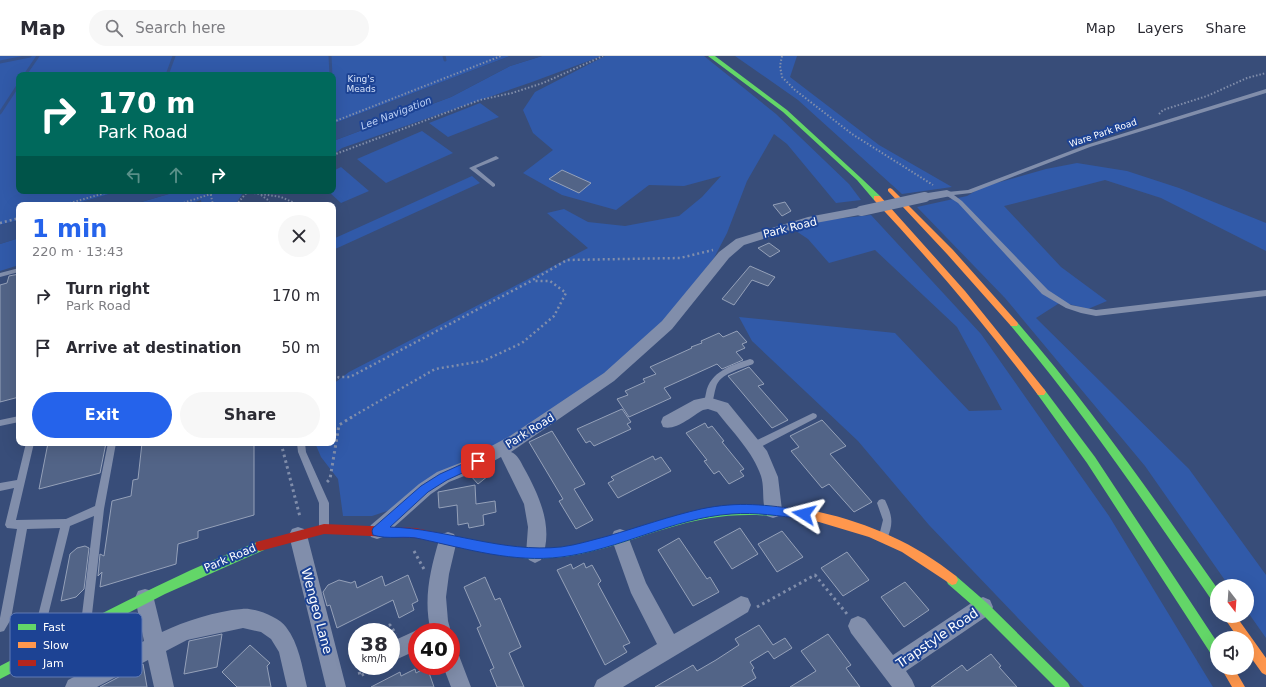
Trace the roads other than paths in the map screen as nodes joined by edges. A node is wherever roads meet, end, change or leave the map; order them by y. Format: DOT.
graph roads {
  1 [pos="711,56"];
  2 [pos="1266,91"];
  3 [pos="496,158"];
  4 [pos="881,181"];
  5 [pos="493,185"];
  6 [pos="947,194"];
  7 [pos="16,271"];
  8 [pos="0,275"];
  9 [pos="1266,293"];
  10 [pos="750,362"];
  11 [pos="708,403"];
  12 [pos="813,416"];
  13 [pos="16,420"];
  14 [pos="669,422"];
  15 [pos="0,423"];
  16 [pos="29,446"];
  17 [pos="111,446"];
  18 [pos="301,446"];
  19 [pos="754,446"];
  20 [pos="509,458"];
  21 [pos="19,483"];
  22 [pos="0,487"];
  23 [pos="882,503"];
  24 [pos="99,509"];
  25 [pos="773,510"];
  26 [pos="66,523"];
  27 [pos="22,524"];
  28 [pos="324,529"];
  29 [pos="377,531"];
  30 [pos="301,535"];
  31 [pos="620,537"];
  32 [pos="884,538"];
  33 [pos="448,540"];
  34 [pos="535,554"];
  35 [pos="1210,588"];
  36 [pos="144,598"];
  37 [pos="741,605"];
  38 [pos="982,607"];
  39 [pos="44,613"];
  40 [pos="88,613"];
  41 [pos="115,613"];
  42 [pos="438,623"];
  43 [pos="858,626"];
  44 [pos="0,627"];
  45 [pos="1210,642"];
  46 [pos="155,647"];
  47 [pos="670,647"];
  48 [pos="1254,651"];
  49 [pos="142,654"];
  50 [pos="10,668"];
  51 [pos="891,669"];
  52 [pos="1266,669"];
  53 [pos="0,673"];
  54 [pos="457,675"];
  55 [pos="1231,675"];
  56 [pos="95,677"];
  57 [pos="75,687"];
  58 [pos="164,687"];
  59 [pos="297,687"];
  60 [pos="336,687"];
  61 [pos="461,687"];
  62 [pos="604,687"];
  63 [pos="905,687"];
  64 [pos="1064,687"];
  65 [pos="1239,687"];
  1 -- 45 [label="main road"];
  2 -- 6 [label="lane, Ware Park Road"];
  3 -- 5 [label="lane"];
  4 -- 35 [label="main road"];
  6 -- 9 [label="lane"];
  6 -- 29 [label="street, Park Road, bridge"];
  7 -- 8 [label="lane"];
  10 -- 11 [label="lane"];
  11 -- 14 [label="street"];
  11 -- 19 [label="street"];
  12 -- 19 [label="lane"];
  13 -- 15 [label="lane"];
  16 -- 21 [label="lane"];
  17 -- 24 [label="lane"];
  18 -- 28 [label="lane"];
  19 -- 25 [label="street"];
  20 -- 34 [label="street"];
  21 -- 22 [label="lane"];
  21 -- 27 [label="lane"];
  23 -- 32 [label="lane"];
  24 -- 26 [label="lane"];
  24 -- 40 [label="lane"];
  25 -- 31 [label="main road, Trapstyle Road"];
  25 -- 32 [label="main road, Trapstyle Road"];
  26 -- 27 [label="lane"];
  26 -- 39 [label="lane"];
  27 -- 44 [label="lane"];
  28 -- 29 [label="main road, Park Road"];
  28 -- 30 [label="main road, Park Road"];
  29 -- 33 [label="main road, Trapstyle Road"];
  30 -- 36 [label="main road, Park Road"];
  30 -- 60 [label="street, Wengeo Lane"];
  31 -- 34 [label="main road, Trapstyle Road"];
  31 -- 47 [label="street"];
  32 -- 38 [label="main road, Trapstyle Road"];
  33 -- 34 [label="main road, Trapstyle Road"];
  33 -- 42 [label="street"];
  36 -- 41 [label="main road, Park Road"];
  36 -- 46 [label="street"];
  37 -- 47 [label="street"];
  38 -- 51 [label="street, Trapstyle Road"];
  38 -- 64 [label="main road, Trapstyle Road"];
  43 -- 51 [label="street, Trapstyle Road"];
  46 -- 49 [label="street"];
  46 -- 58 [label="street"];
  46 -- 59 [label="street"];
  47 -- 62 [label="street"];
  48 -- 52 [label="main road"];
  50 -- 53 [label="main road, Park Road"];
  51 -- 63 [label="street, Trapstyle Road"];
  54 -- 61 [label="street"];
  55 -- 65 [label="main road"];
  56 -- 57 [label="street"];
}
